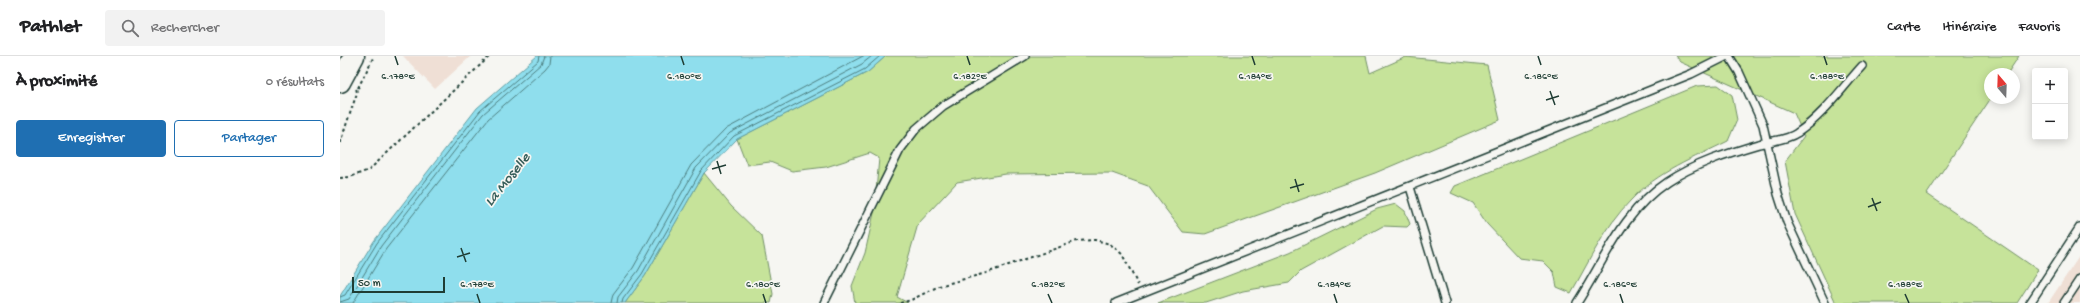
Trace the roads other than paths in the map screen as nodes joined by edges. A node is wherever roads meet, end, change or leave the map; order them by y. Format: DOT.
graph roads {
  1 [pos="354,56"];
  2 [pos="1024,56"];
  3 [pos="1728,56"];
  4 [pos="1862,66"];
  5 [pos="348,85"];
  6 [pos="1767,142"];
  7 [pos="1410,187"];
  8 [pos="2080,227"];
  9 [pos="2080,279"];
  10 [pos="824,303"];
  11 [pos="1116,303"];
  12 [pos="1445,303"];
  13 [pos="1577,303"];
  14 [pos="1825,303"];
  15 [pos="2030,303"];
  16 [pos="2064,303"];
  1 -- 5 [label="street"];
  2 -- 10 [label="lane"];
  3 -- 6 [label="lane"];
  3 -- 7 [label="lane"];
  4 -- 6 [label="lane"];
  6 -- 13 [label="lane"];
  6 -- 14 [label="lane"];
  7 -- 11 [label="lane"];
  7 -- 12 [label="lane"];
  8 -- 15 [label="lane"];
  9 -- 16 [label="lane"];
}
